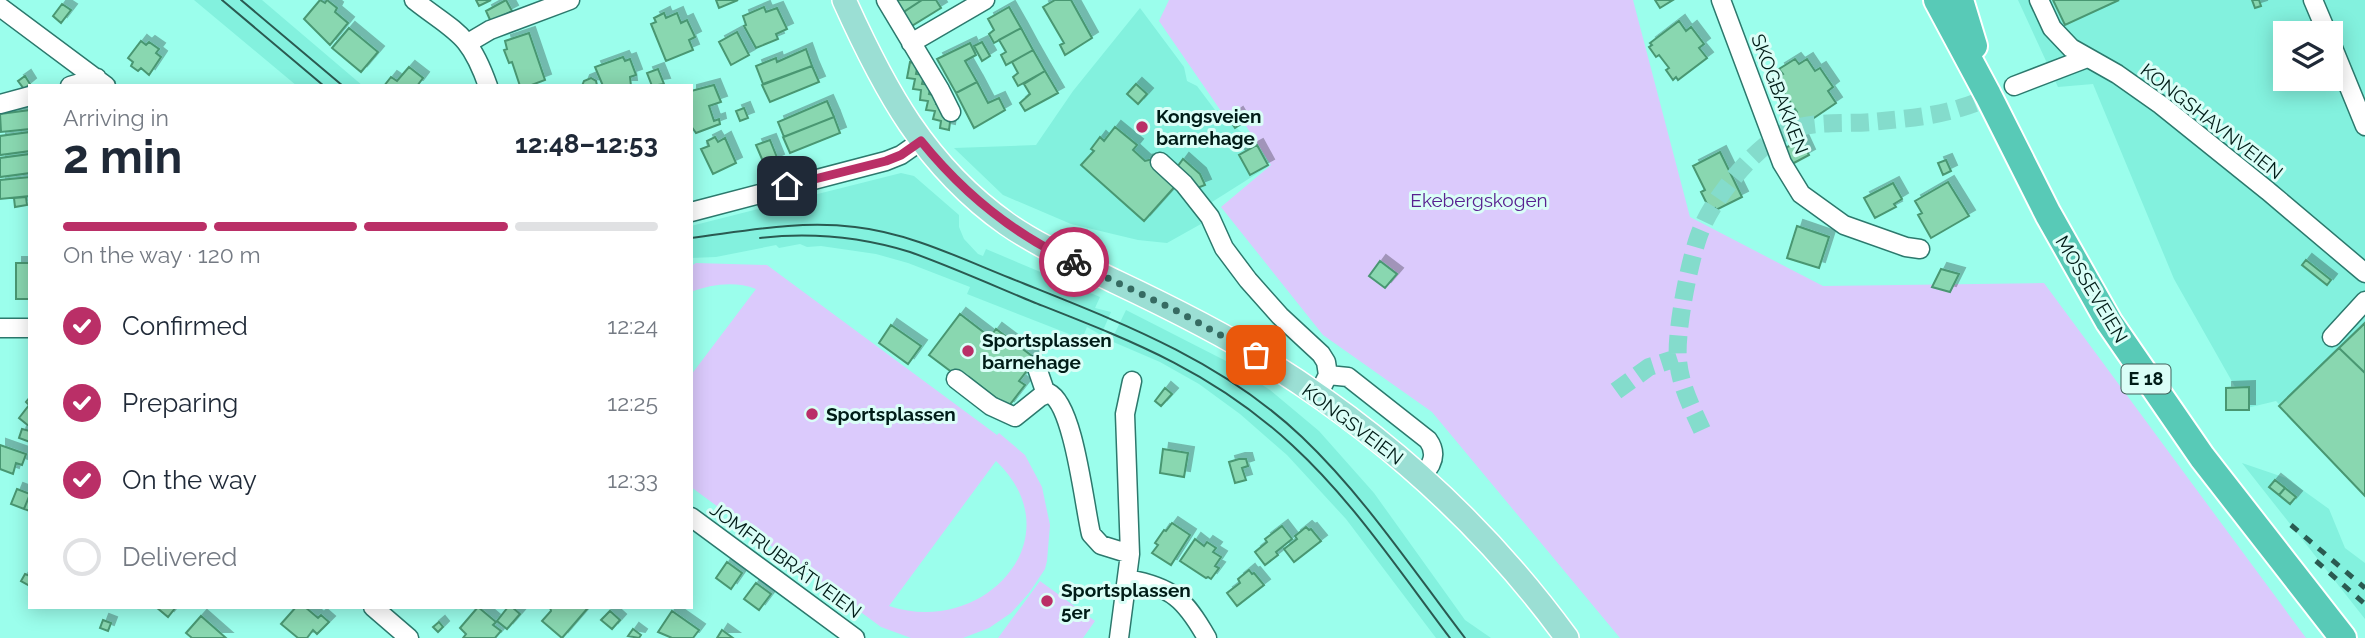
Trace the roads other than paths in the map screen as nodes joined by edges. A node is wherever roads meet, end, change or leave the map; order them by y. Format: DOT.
graph roads {
  1 [pos="414,0"];
  2 [pos="570,0"];
  3 [pos="844,0"];
  4 [pos="886,0"];
  5 [pos="985,0"];
  6 [pos="1721,0"];
  7 [pos="1937,0"];
  8 [pos="1960,0"];
  9 [pos="2039,0"];
  10 [pos="2313,0"];
  11 [pos="0,7"];
  12 [pos="2322,21"];
  13 [pos="468,43"];
  14 [pos="911,43"];
  15 [pos="2087,58"];
  16 [pos="2343,72"];
  17 [pos="102,82"];
  18 [pos="487,84"];
  19 [pos="2014,86"];
  20 [pos="1988,95"];
  21 [pos="28,96"];
  22 [pos="0,103"];
  23 [pos="951,112"];
  24 [pos="2365,125"];
  25 [pos="921,141"];
  26 [pos="1160,162"];
  27 [pos="693,211"];
  28 [pos="1920,249"];
  29 [pos="2365,273"];
  30 [pos="2365,301"];
  31 [pos="0,328"];
  32 [pos="28,328"];
  33 [pos="2332,337"];
  34 [pos="1036,365"];
  35 [pos="956,379"];
  36 [pos="1132,381"];
  37 [pos="1323,385"];
  38 [pos="1046,394"];
  39 [pos="1422,477"];
  40 [pos="693,518"];
  41 [pos="1130,554"];
  42 [pos="1128,579"];
  43 [pos="375,609"];
  44 [pos="409,638"];
  45 [pos="855,638"];
  46 [pos="1119,638"];
  47 [pos="1207,638"];
  48 [pos="1567,638"];
  49 [pos="2343,638"];
  1 -- 13 [label="street"];
  2 -- 13 [label="street"];
  3 -- 25 [label="main road, KONGSVEIEN"];
  4 -- 14 [label="street"];
  5 -- 14 [label="street"];
  6 -- 28 [label="street, SKOGBAKKEN"];
  7 -- 20 [label="highway, MOSSEVEIEN / E 18"];
  8 -- 20 [label="highway, MOSSEVEIEN / E 18"];
  9 -- 15 [label="street, KONGSHAVNVEIEN"];
  10 -- 12 [label="street"];
  11 -- 17 [label="street"];
  13 -- 18 [label="street"];
  14 -- 23 [label="street"];
  15 -- 19 [label="street"];
  15 -- 29 [label="street, KONGSHAVNVEIEN"];
  16 -- 24 [label="street"];
  20 -- 49 [label="highway, MOSSEVEIEN / E 18"];
  21 -- 22 [label="street"];
  25 -- 27 [label="street"];
  25 -- 37 [label="main road, KONGSVEIEN"];
  26 -- 37 [label="street"];
  30 -- 33 [label="street"];
  31 -- 32 [label="street"];
  34 -- 38 [label="street"];
  35 -- 38 [label="street"];
  36 -- 41 [label="street"];
  37 -- 39 [label="main road, KONGSVEIEN"];
  37 -- 39 [label="street"];
  38 -- 41 [label="street"];
  39 -- 48 [label="main road, KONGSVEIEN"];
  40 -- 45 [label="street, JOMFRUBRÅTVEIEN"];
  41 -- 42 [label="street"];
  42 -- 46 [label="street"];
  42 -- 47 [label="street"];
  43 -- 44 [label="street"];
}
